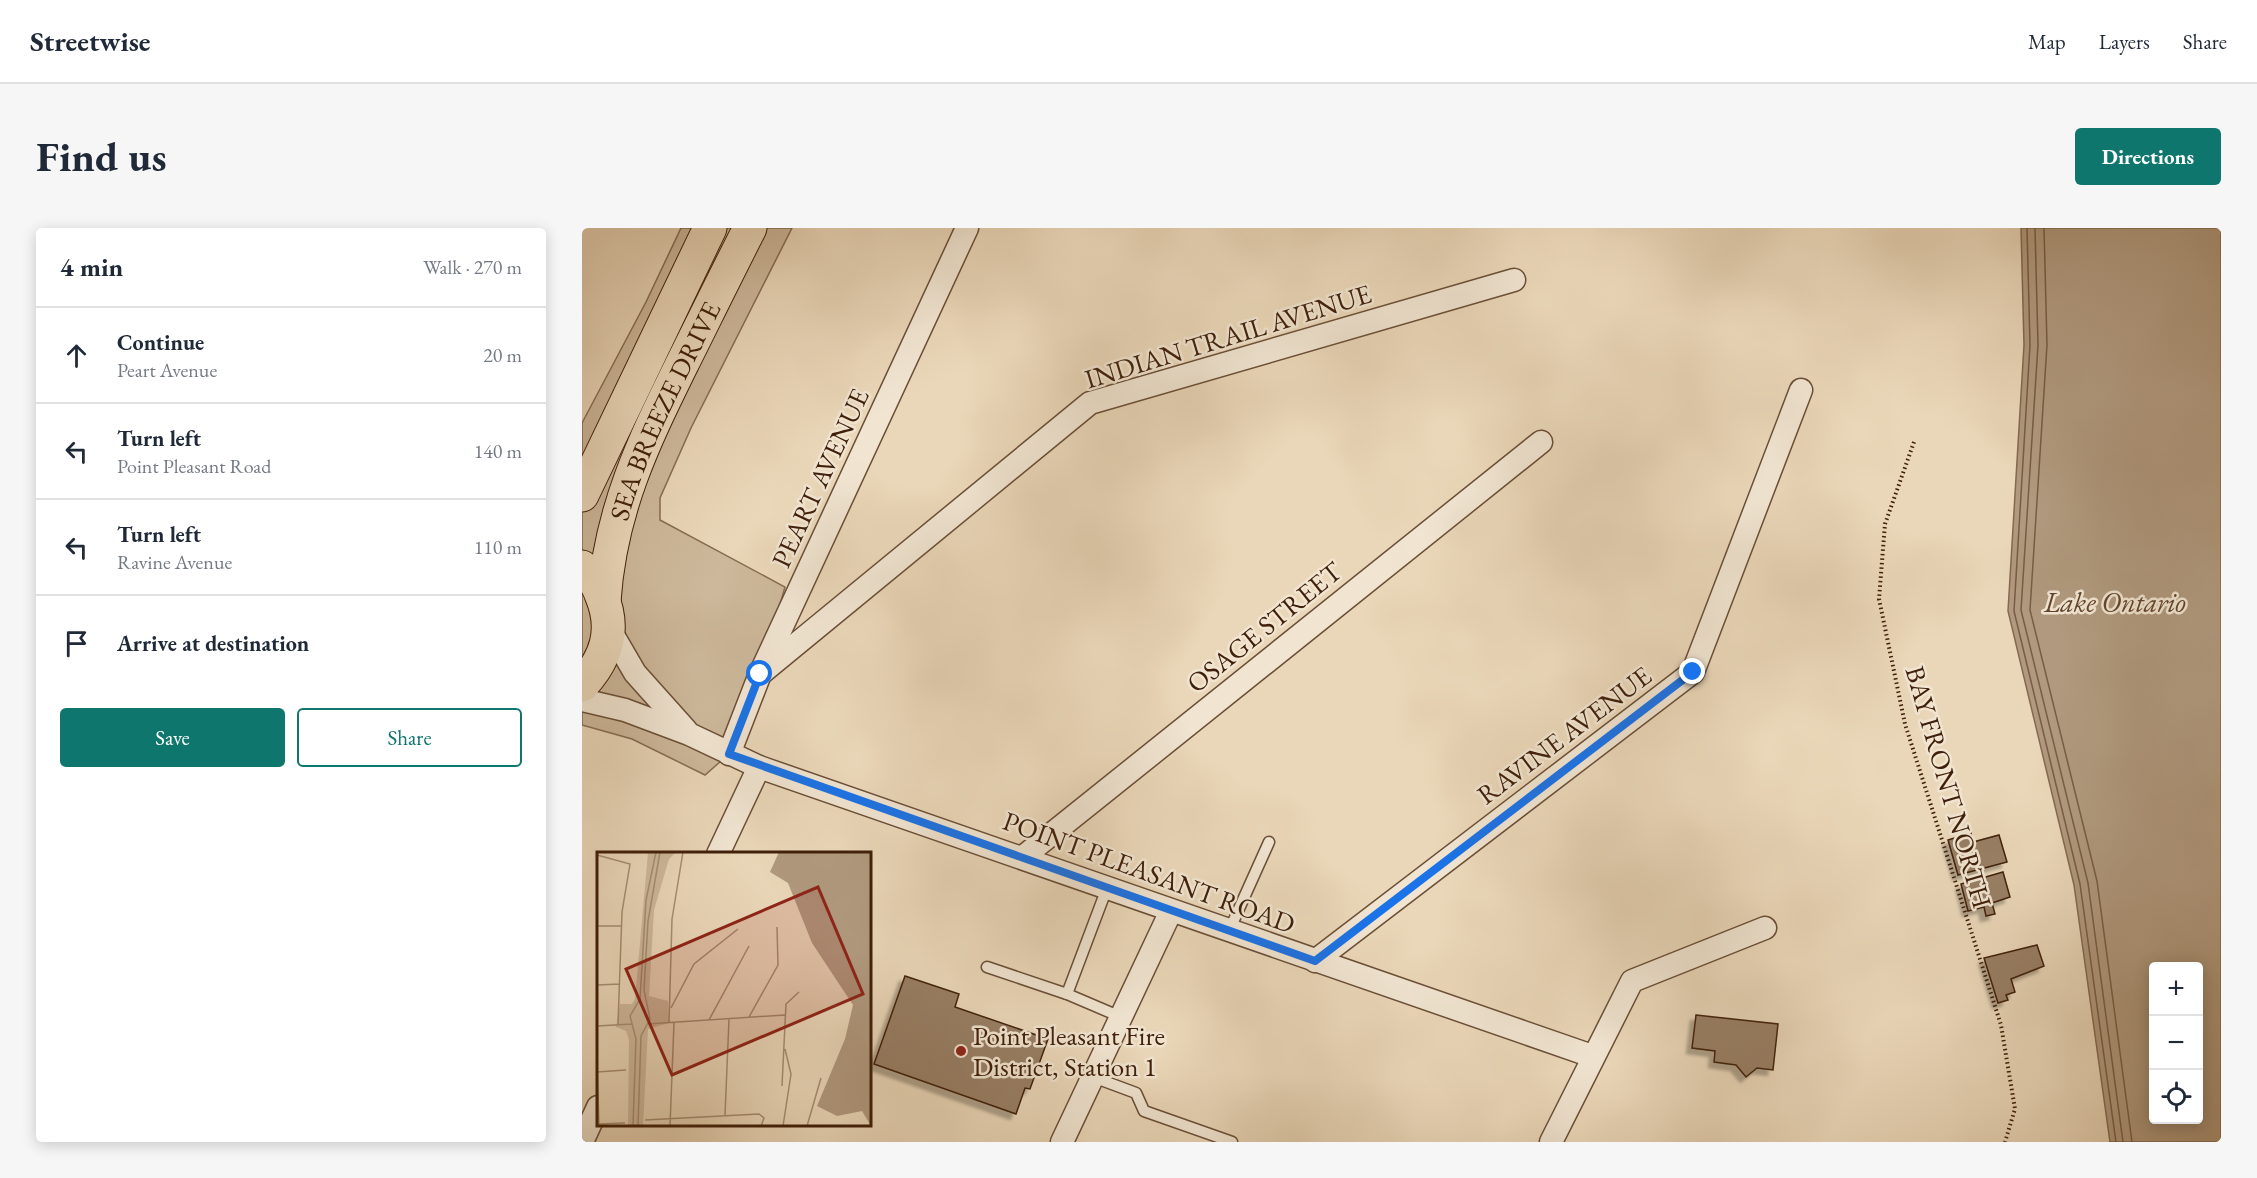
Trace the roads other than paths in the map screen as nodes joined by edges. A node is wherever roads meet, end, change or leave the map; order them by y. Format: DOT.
graph roads {
  1 [pos="710,228"];
  2 [pos="750,228"];
  3 [pos="967,228"];
  4 [pos="1514,280"];
  5 [pos="1801,390"];
  6 [pos="1541,442"];
  7 [pos="582,495"];
  8 [pos="582,567"];
  9 [pos="607,616"];
  10 [pos="760,674"];
  11 [pos="582,685"];
  12 [pos="582,700"];
  13 [pos="689,734"];
  14 [pos="729,754"];
  15 [pos="759,767"];
  16 [pos="1269,842"];
  17 [pos="719,852"];
  18 [pos="1023,857"];
  19 [pos="1107,888"];
  20 [pos="1171,911"];
  21 [pos="1765,928"];
  22 [pos="1229,931"];
  23 [pos="1315,961"];
  24 [pos="987,967"];
  25 [pos="1067,994"];
  26 [pos="1121,1017"];
  27 [pos="1592,1056"];
  28 [pos="1093,1077"];
  29 [pos="597,1109"];
  30 [pos="582,1142"];
  31 [pos="1062,1142"];
  32 [pos="1232,1142"];
  33 [pos="1551,1142"];
  1 -- 7 [label="main road, SEA BREEZE DRIVE"];
  2 -- 9 [label="main road, SEA BREEZE DRIVE"];
  3 -- 10 [label="street, PEART AVENUE"];
  4 -- 10 [label="street, INDIAN TRAIL AVENUE"];
  5 -- 23 [label="street, RAVINE AVENUE"];
  6 -- 18 [label="street, OSAGE STREET"];
  8 -- 9 [label="main road"];
  9 -- 11 [label="main road, SEA BREEZE DRIVE"];
  9 -- 13 [label="street, POINT PLEASANT ROAD"];
  10 -- 14 [label="street, PEART AVENUE"];
  12 -- 13 [label="street, POINT PLEASANT ROAD"];
  13 -- 14 [label="street, POINT PLEASANT ROAD"];
  14 -- 15 [label="street, POINT PLEASANT ROAD"];
  15 -- 17 [label="street"];
  15 -- 18 [label="street, POINT PLEASANT ROAD"];
  16 -- 22 [label="lane"];
  18 -- 19 [label="street, POINT PLEASANT ROAD"];
  19 -- 20 [label="street, POINT PLEASANT ROAD"];
  19 -- 25 [label="lane"];
  20 -- 22 [label="street, POINT PLEASANT ROAD"];
  20 -- 26 [label="street"];
  21 -- 27 [label="street"];
  22 -- 23 [label="street, POINT PLEASANT ROAD"];
  23 -- 27 [label="street, POINT PLEASANT ROAD"];
  24 -- 25 [label="lane"];
  25 -- 26 [label="lane"];
  26 -- 28 [label="street"];
  27 -- 33 [label="street"];
  28 -- 31 [label="street"];
  28 -- 32 [label="lane"];
  29 -- 30 [label="street"];
}
